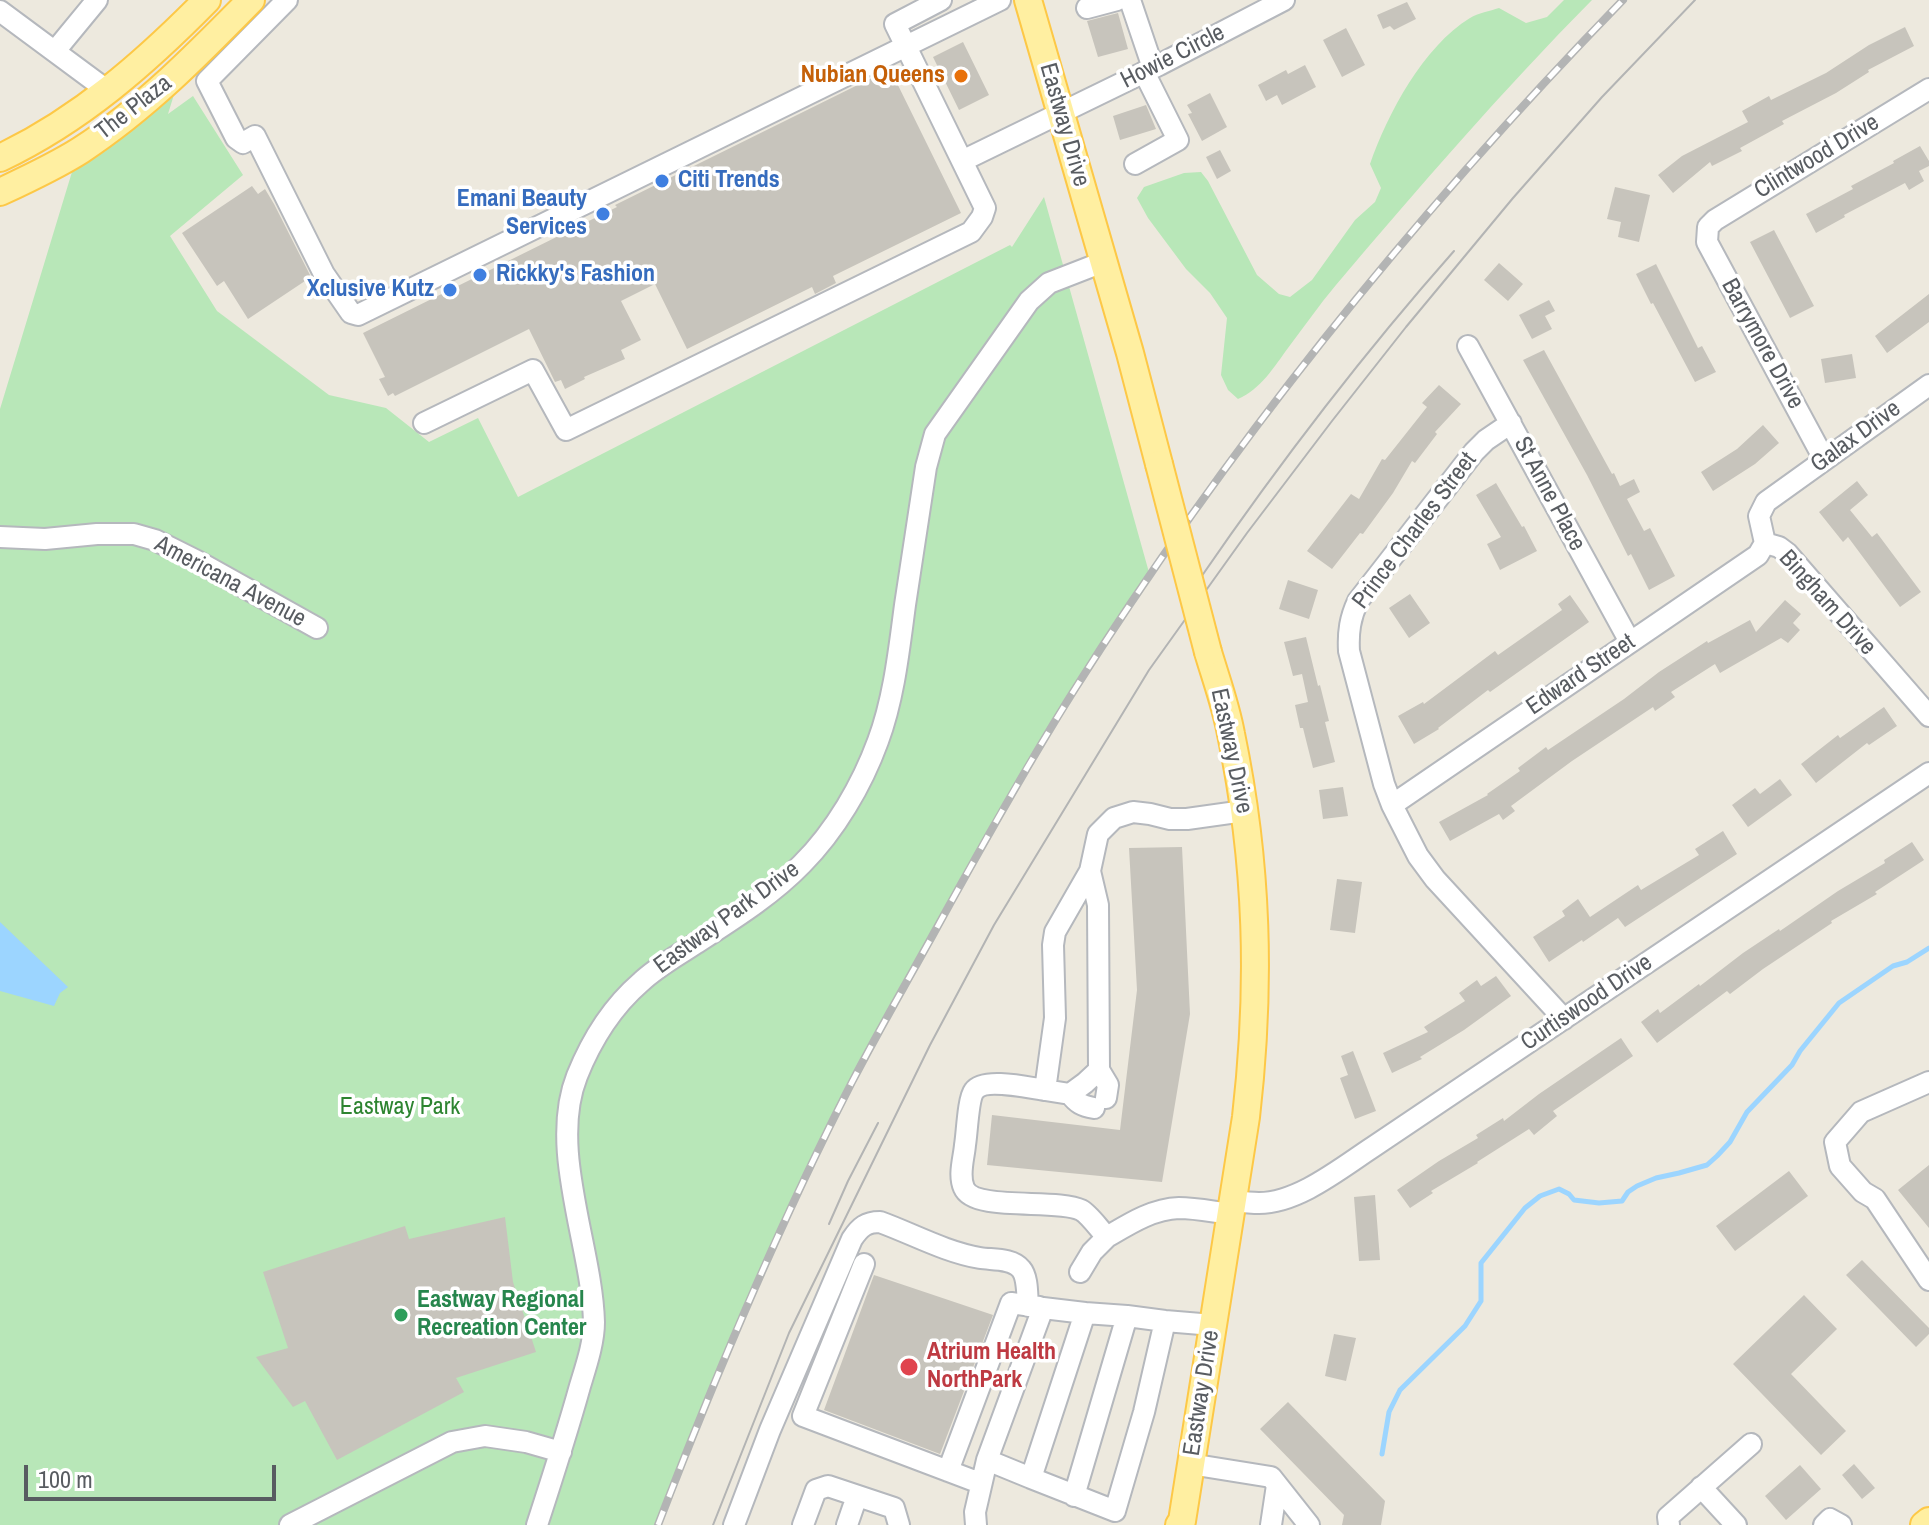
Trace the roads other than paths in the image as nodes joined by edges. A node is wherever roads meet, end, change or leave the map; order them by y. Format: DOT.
graph roads {
  1 [pos="97,0"];
  2 [pos="207,0"];
  3 [pos="251,0"];
  4 [pos="287,0"];
  5 [pos="941,0"];
  6 [pos="1000,0"];
  7 [pos="1028,0"];
  8 [pos="1117,0"];
  9 [pos="1130,0"];
  10 [pos="1284,0"];
  11 [pos="1087,8"];
  12 [pos="0,11"];
  13 [pos="905,46"];
  14 [pos="55,51"];
  15 [pos="1148,70"];
  16 [pos="1929,89"];
  17 [pos="108,91"];
  18 [pos="1061,112"];
  19 [pos="0,158"];
  20 [pos="962,161"];
  21 [pos="1135,164"];
  22 [pos="0,192"];
  23 [pos="1708,227"];
  24 [pos="1103,262"];
  25 [pos="1468,346"];
  26 [pos="1929,385"];
  27 [pos="424,423"];
  28 [pos="1511,423"];
  29 [pos="1824,459"];
  30 [pos="1783,489"];
  31 [pos="0,537"];
  32 [pos="1765,543"];
  33 [pos="317,628"];
  34 [pos="1630,642"];
  35 [pos="1929,716"];
  36 [pos="1929,773"];
  37 [pos="1392,805"];
  38 [pos="1244,811"];
  39 [pos="1090,871"];
  40 [pos="1564,1019"];
  41 [pos="1099,1070"];
  42 [pos="1929,1082"];
  43 [pos="1045,1090"];
  44 [pos="1070,1094"];
  45 [pos="1232,1208"];
  46 [pos="1107,1237"];
  47 [pos="864,1264"];
  48 [pos="1080,1272"];
  49 [pos="1929,1280"];
  50 [pos="1036,1307"];
  51 [pos="1085,1313"];
  52 [pos="1127,1316"];
  53 [pos="1165,1321"];
  54 [pos="1213,1325"];
  55 [pos="1751,1444"];
  56 [pos="561,1452"];
  57 [pos="987,1460"];
  58 [pos="1190,1464"];
  59 [pos="948,1471"];
  60 [pos="1031,1478"];
  61 [pos="980,1483"];
  62 [pos="1277,1485"];
  63 [pos="1701,1487"];
  64 [pos="857,1496"];
  65 [pos="1074,1496"];
  66 [pos="1929,1521"];
  67 [pos="1181,1524"];
  68 [pos="290,1525"];
  69 [pos="537,1525"];
  70 [pos="734,1525"];
  71 [pos="803,1525"];
  72 [pos="847,1525"];
  73 [pos="899,1525"];
  74 [pos="976,1525"];
  75 [pos="1271,1525"];
  76 [pos="1309,1525"];
  77 [pos="1669,1525"];
  78 [pos="1736,1525"];
  79 [pos="1824,1525"];
  80 [pos="1841,1525"];
  81 [pos="1924,1525"];
  1 -- 14 [label="street"];
  2 -- 17 [label="main road, The Plaza"];
  3 -- 22 [label="main road, The Plaza"];
  4 -- 13 [label="street"];
  5 -- 13 [label="street"];
  6 -- 13 [label="street"];
  7 -- 18 [label="main road, Eastway Drive"];
  8 -- 11 [label="street"];
  9 -- 15 [label="street"];
  10 -- 15 [label="street, Howie Circle"];
  12 -- 14 [label="street"];
  13 -- 20 [label="street"];
  14 -- 17 [label="street"];
  15 -- 18 [label="street, Howie Circle"];
  15 -- 21 [label="street"];
  16 -- 23 [label="street, Clintwood Drive"];
  17 -- 19 [label="main road, The Plaza"];
  18 -- 20 [label="street, Howie Circle"];
  18 -- 24 [label="main road, Eastway Drive"];
  20 -- 27 [label="street"];
  23 -- 29 [label="street, Barrymore Drive"];
  24 -- 38 [label="main road, Eastway Drive, bridge"];
  24 -- 56 [label="street, Eastway Park Drive"];
  25 -- 28 [label="street, St Anne Place"];
  26 -- 29 [label="street, Galax Drive"];
  28 -- 34 [label="street, St Anne Place"];
  28 -- 37 [label="street, Prince Charles Street"];
  29 -- 30 [label="street, Galax Drive"];
  30 -- 32 [label="street, Bingham Drive"];
  31 -- 33 [label="street, Americana Avenue"];
  32 -- 34 [label="street, Edward Street"];
  32 -- 35 [label="street, Bingham Drive"];
  34 -- 37 [label="street, Edward Street"];
  36 -- 40 [label="street, Curtiswood Drive"];
  37 -- 40 [label="street, Prince Charles Street"];
  38 -- 39 [label="street"];
  38 -- 45 [label="main road, Eastway Drive"];
  39 -- 41 [label="street"];
  39 -- 43 [label="street"];
  40 -- 45 [label="street, Curtiswood Drive"];
  41 -- 44 [label="street"];
  41 -- 44 [label="street"];
  42 -- 49 [label="street"];
  43 -- 44 [label="street"];
  43 -- 46 [label="street"];
  45 -- 46 [label="street, Curtiswood Drive"];
  45 -- 54 [label="main road, Eastway Drive"];
  46 -- 48 [label="street"];
  47 -- 59 [label="street"];
  50 -- 51 [label="street"];
  50 -- 57 [label="street"];
  50 -- 59 [label="street"];
  50 -- 70 [label="street"];
  51 -- 52 [label="street"];
  51 -- 60 [label="street"];
  52 -- 53 [label="street"];
  52 -- 65 [label="street"];
  53 -- 54 [label="street"];
  53 -- 65 [label="street"];
  54 -- 58 [label="main road, Eastway Drive"];
  55 -- 63 [label="street"];
  56 -- 68 [label="street"];
  56 -- 69 [label="street, Eastway Park Drive"];
  57 -- 60 [label="street"];
  57 -- 61 [label="street"];
  58 -- 62 [label="street"];
  58 -- 67 [label="main road, Eastway Drive"];
  59 -- 61 [label="street"];
  60 -- 65 [label="street"];
  61 -- 74 [label="street"];
  62 -- 75 [label="street"];
  62 -- 76 [label="street"];
  63 -- 77 [label="street"];
  63 -- 78 [label="street"];
  64 -- 71 [label="street"];
  64 -- 72 [label="street"];
  64 -- 73 [label="street"];
  66 -- 81 [label="main road"];
  79 -- 80 [label="street"];
}
